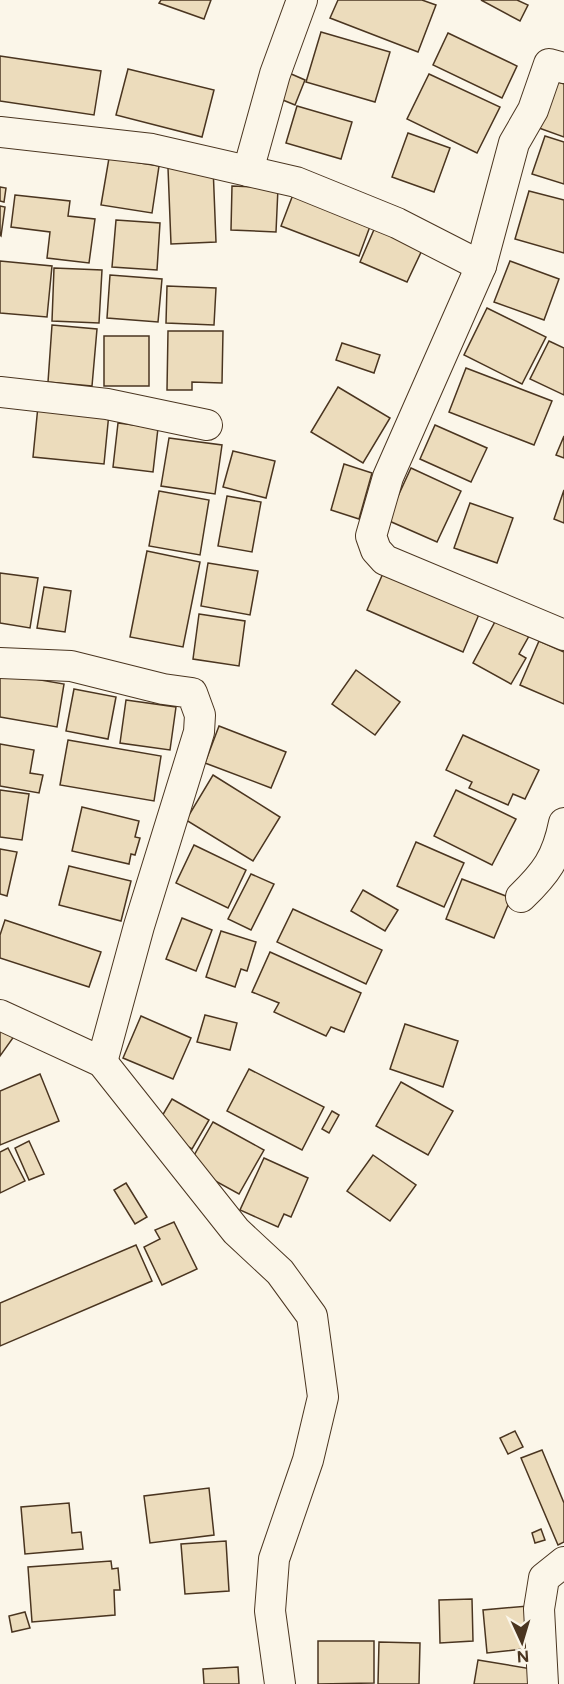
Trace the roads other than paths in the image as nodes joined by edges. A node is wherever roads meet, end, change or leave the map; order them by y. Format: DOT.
graph roads {
  1 [pos="302,0"];
  2 [pos="564,68"];
  3 [pos="0,132"];
  4 [pos="248,171"];
  5 [pos="481,266"];
  6 [pos="0,392"];
  7 [pos="207,425"];
  8 [pos="564,635"];
  9 [pos="0,663"];
  10 [pos="564,823"];
  11 [pos="521,897"];
  12 [pos="0,1015"];
  13 [pos="102,1062"];
  14 [pos="564,1562"];
  15 [pos="280,1684"];
  16 [pos="543,1684"];
  1 -- 4 [label="street"];
  2 -- 5 [label="street"];
  3 -- 4 [label="street"];
  4 -- 5 [label="street"];
  5 -- 8 [label="street"];
  6 -- 7 [label="street"];
  9 -- 13 [label="street"];
  10 -- 11 [label="street"];
  12 -- 13 [label="street"];
  13 -- 15 [label="street"];
  14 -- 16 [label="street"];
}
